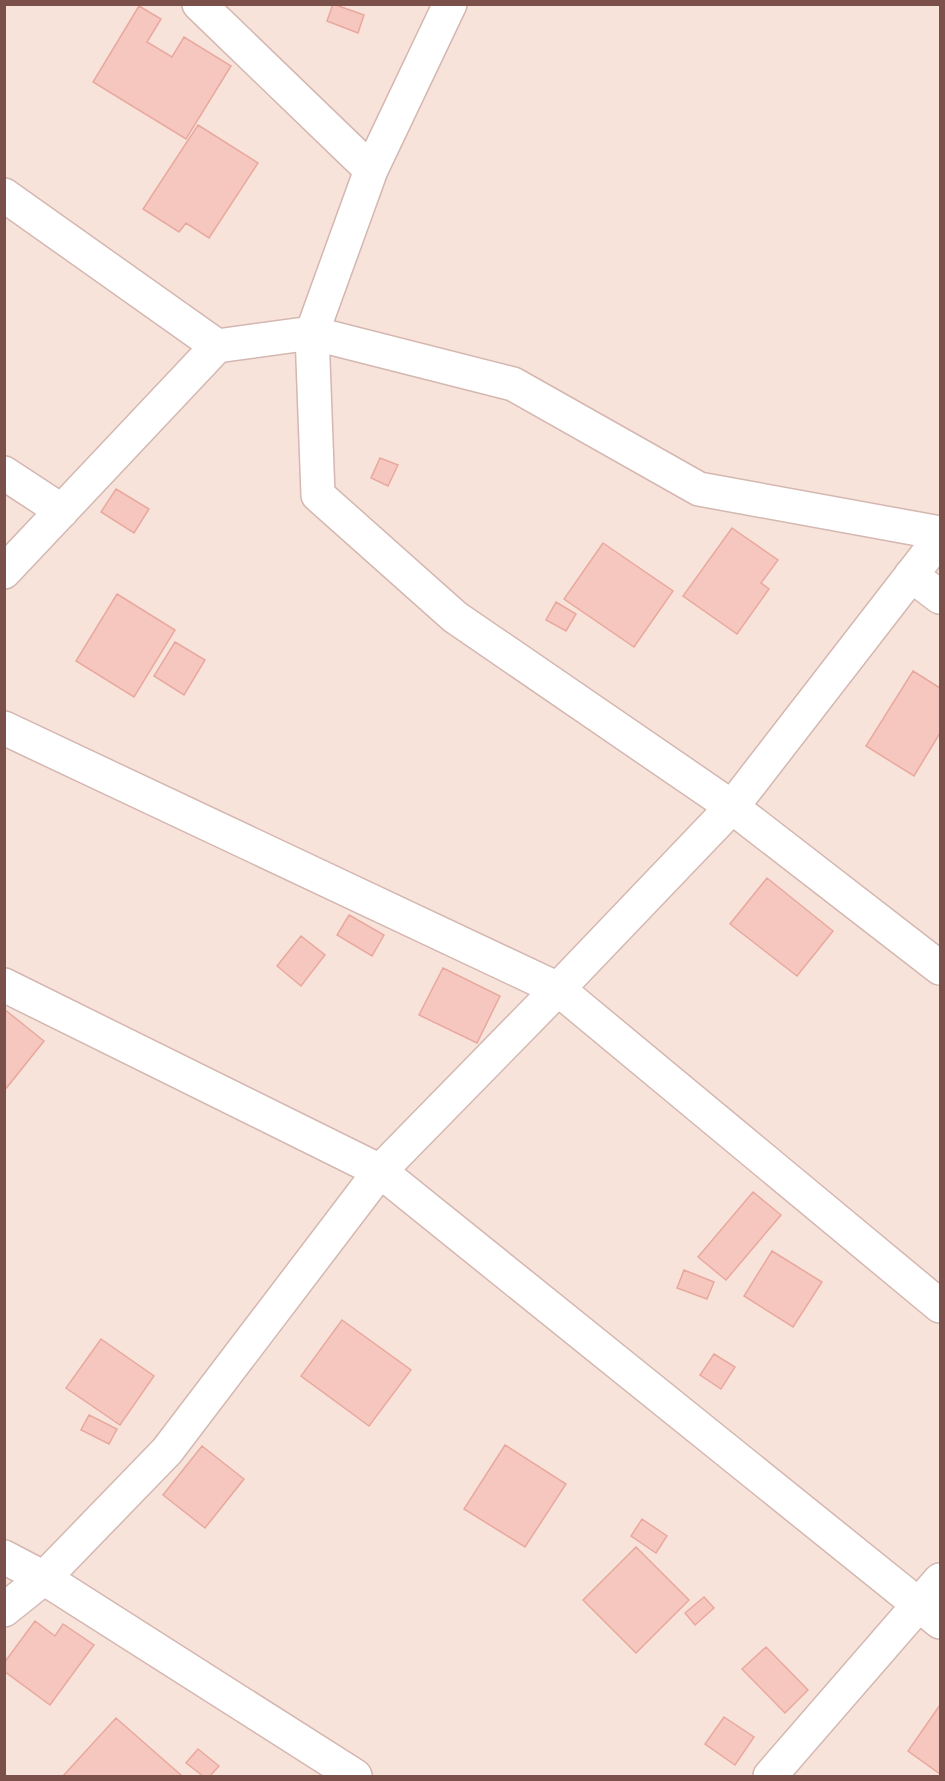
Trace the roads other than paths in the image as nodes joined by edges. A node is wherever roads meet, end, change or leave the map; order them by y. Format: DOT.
graph roads {
  1 [pos="199,4"];
  2 [pos="450,4"];
  3 [pos="371,170"];
  4 [pos="4,195"];
  5 [pos="312,333"];
  6 [pos="217,346"];
  7 [pos="4,473"];
  8 [pos="62,511"];
  9 [pos="940,534"];
  10 [pos="940,538"];
  11 [pos="4,572"];
  12 [pos="911,576"];
  13 [pos="940,597"];
  14 [pos="4,728"];
  15 [pos="732,807"];
  16 [pos="940,968"];
  17 [pos="4,985"];
  18 [pos="558,989"];
  19 [pos="380,1172"];
  20 [pos="940,1306"];
  21 [pos="4,1557"];
  22 [pos="44,1578"];
  23 [pos="940,1580"];
  24 [pos="4,1610"];
  25 [pos="929,1614"];
  26 [pos="355,1776"];
  27 [pos="770,1776"];
  1 -- 3 [label="street"];
  2 -- 3 [label="street"];
  3 -- 5 [label="street"];
  4 -- 6 [label="street"];
  5 -- 6 [label="street"];
  5 -- 9 [label="street"];
  5 -- 15 [label="street"];
  6 -- 8 [label="street"];
  7 -- 8 [label="street"];
  8 -- 11 [label="street"];
  10 -- 12 [label="street"];
  12 -- 13 [label="street"];
  12 -- 15 [label="street"];
  14 -- 18 [label="street"];
  15 -- 16 [label="street"];
  15 -- 18 [label="street"];
  17 -- 19 [label="street"];
  18 -- 19 [label="street"];
  18 -- 20 [label="street"];
  19 -- 22 [label="street"];
  19 -- 25 [label="street"];
  21 -- 22 [label="street"];
  22 -- 24 [label="street"];
  22 -- 26 [label="street"];
  23 -- 25 [label="street"];
  25 -- 27 [label="street"];
}
